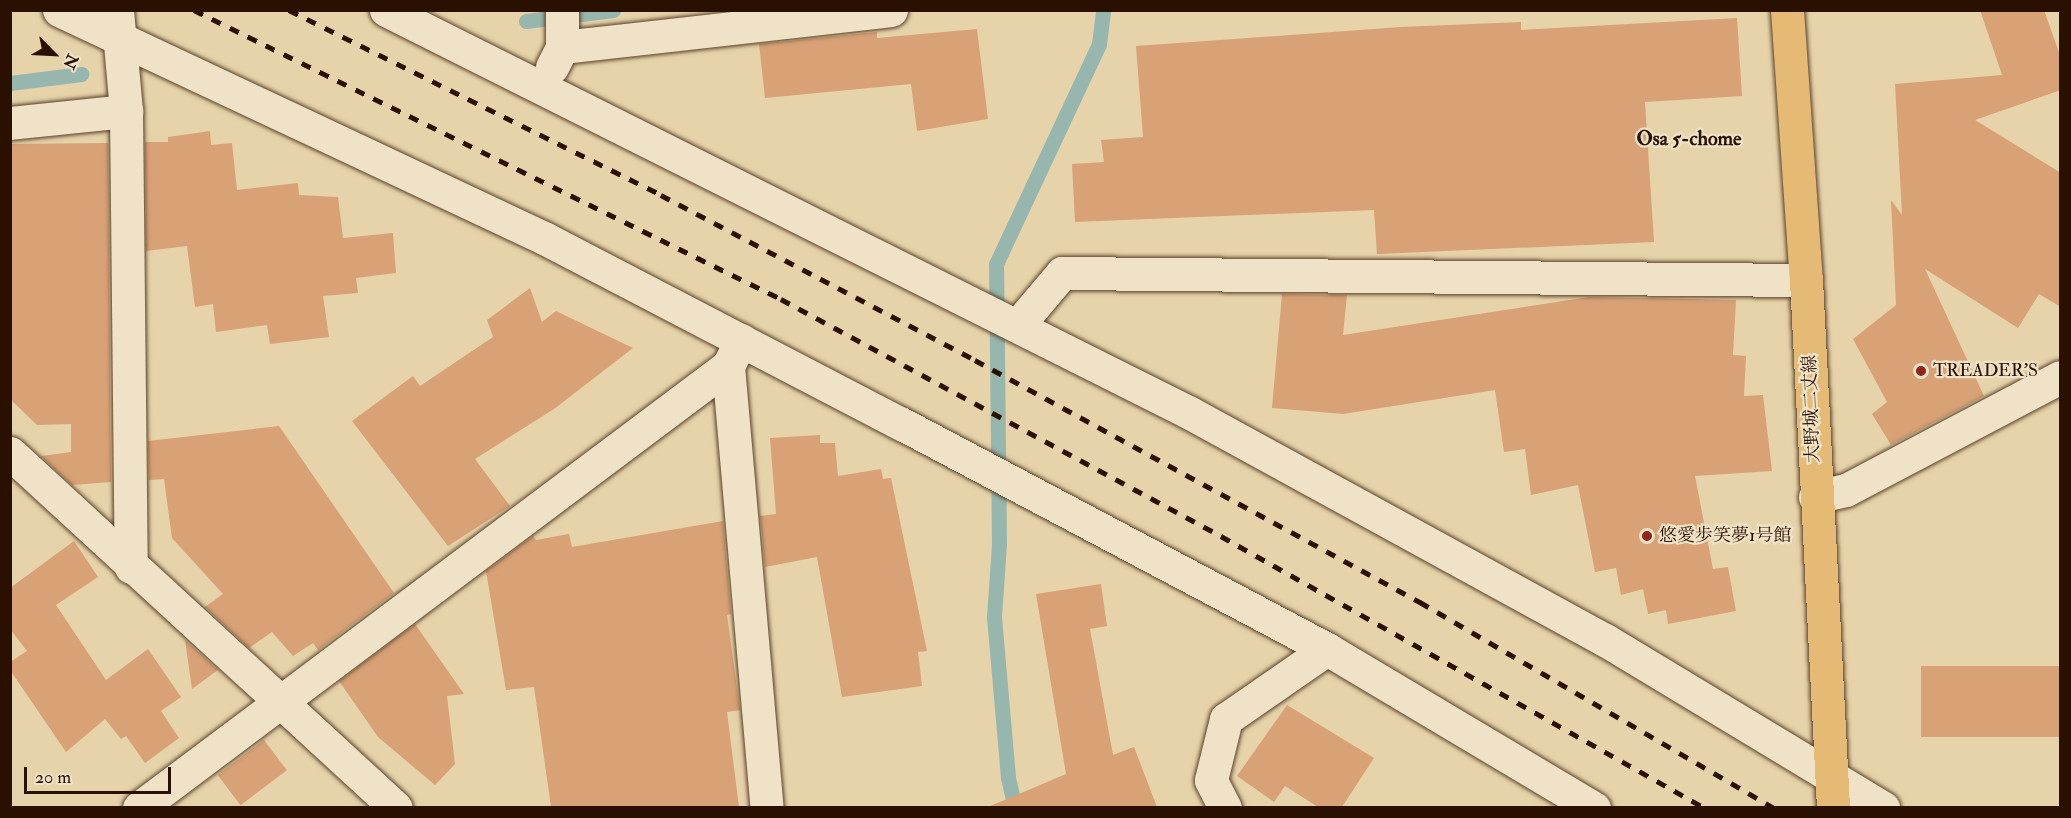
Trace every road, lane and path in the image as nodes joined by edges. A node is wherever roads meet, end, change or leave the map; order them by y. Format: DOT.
graph roads {
  1 [pos="59,10"];
  2 [pos="386,10"];
  3 [pos="562,10"];
  4 [pos="891,10"];
  5 [pos="1787,10"];
  6 [pos="118,24"];
  7 [pos="562,47"];
  8 [pos="543,86"];
  9 [pos="126,111"];
  10 [pos="10,123"];
  11 [pos="1806,280"];
  12 [pos="1018,325"];
  13 [pos="734,353"];
  14 [pos="2061,377"];
  15 [pos="10,453"];
  16 [pos="1815,497"];
  17 [pos="131,567"];
  18 [pos="1327,649"];
  19 [pos="281,703"];
  20 [pos="1832,792"];
  21 [pos="139,807"];
  22 [pos="396,807"];
  23 [pos="766,807"];
  24 [pos="1225,807"];
  25 [pos="1593,807"];
  26 [pos="1883,807"];
  1 -- 6 [label="street"];
  2 -- 8 [label="street"];
  3 -- 7 [label="street"];
  4 -- 7 [label="street"];
  5 -- 11 [label="main road, 大野城二丈線"];
  6 -- 9 [label="street"];
  6 -- 13 [label="street"];
  7 -- 8 [label="street"];
  8 -- 12 [label="street"];
  9 -- 10 [label="street"];
  9 -- 17 [label="street"];
  11 -- 12 [label="street"];
  11 -- 16 [label="main road, 大野城二丈線"];
  12 -- 20 [label="street"];
  13 -- 18 [label="street"];
  13 -- 19 [label="street"];
  13 -- 23 [label="street"];
  14 -- 16 [label="street"];
  15 -- 17 [label="street"];
  16 -- 20 [label="main road, 大野城二丈線"];
  17 -- 19 [label="street"];
  18 -- 24 [label="street"];
  18 -- 25 [label="street"];
  19 -- 21 [label="street"];
  19 -- 22 [label="street"];
  20 -- 26 [label="street"];
}
